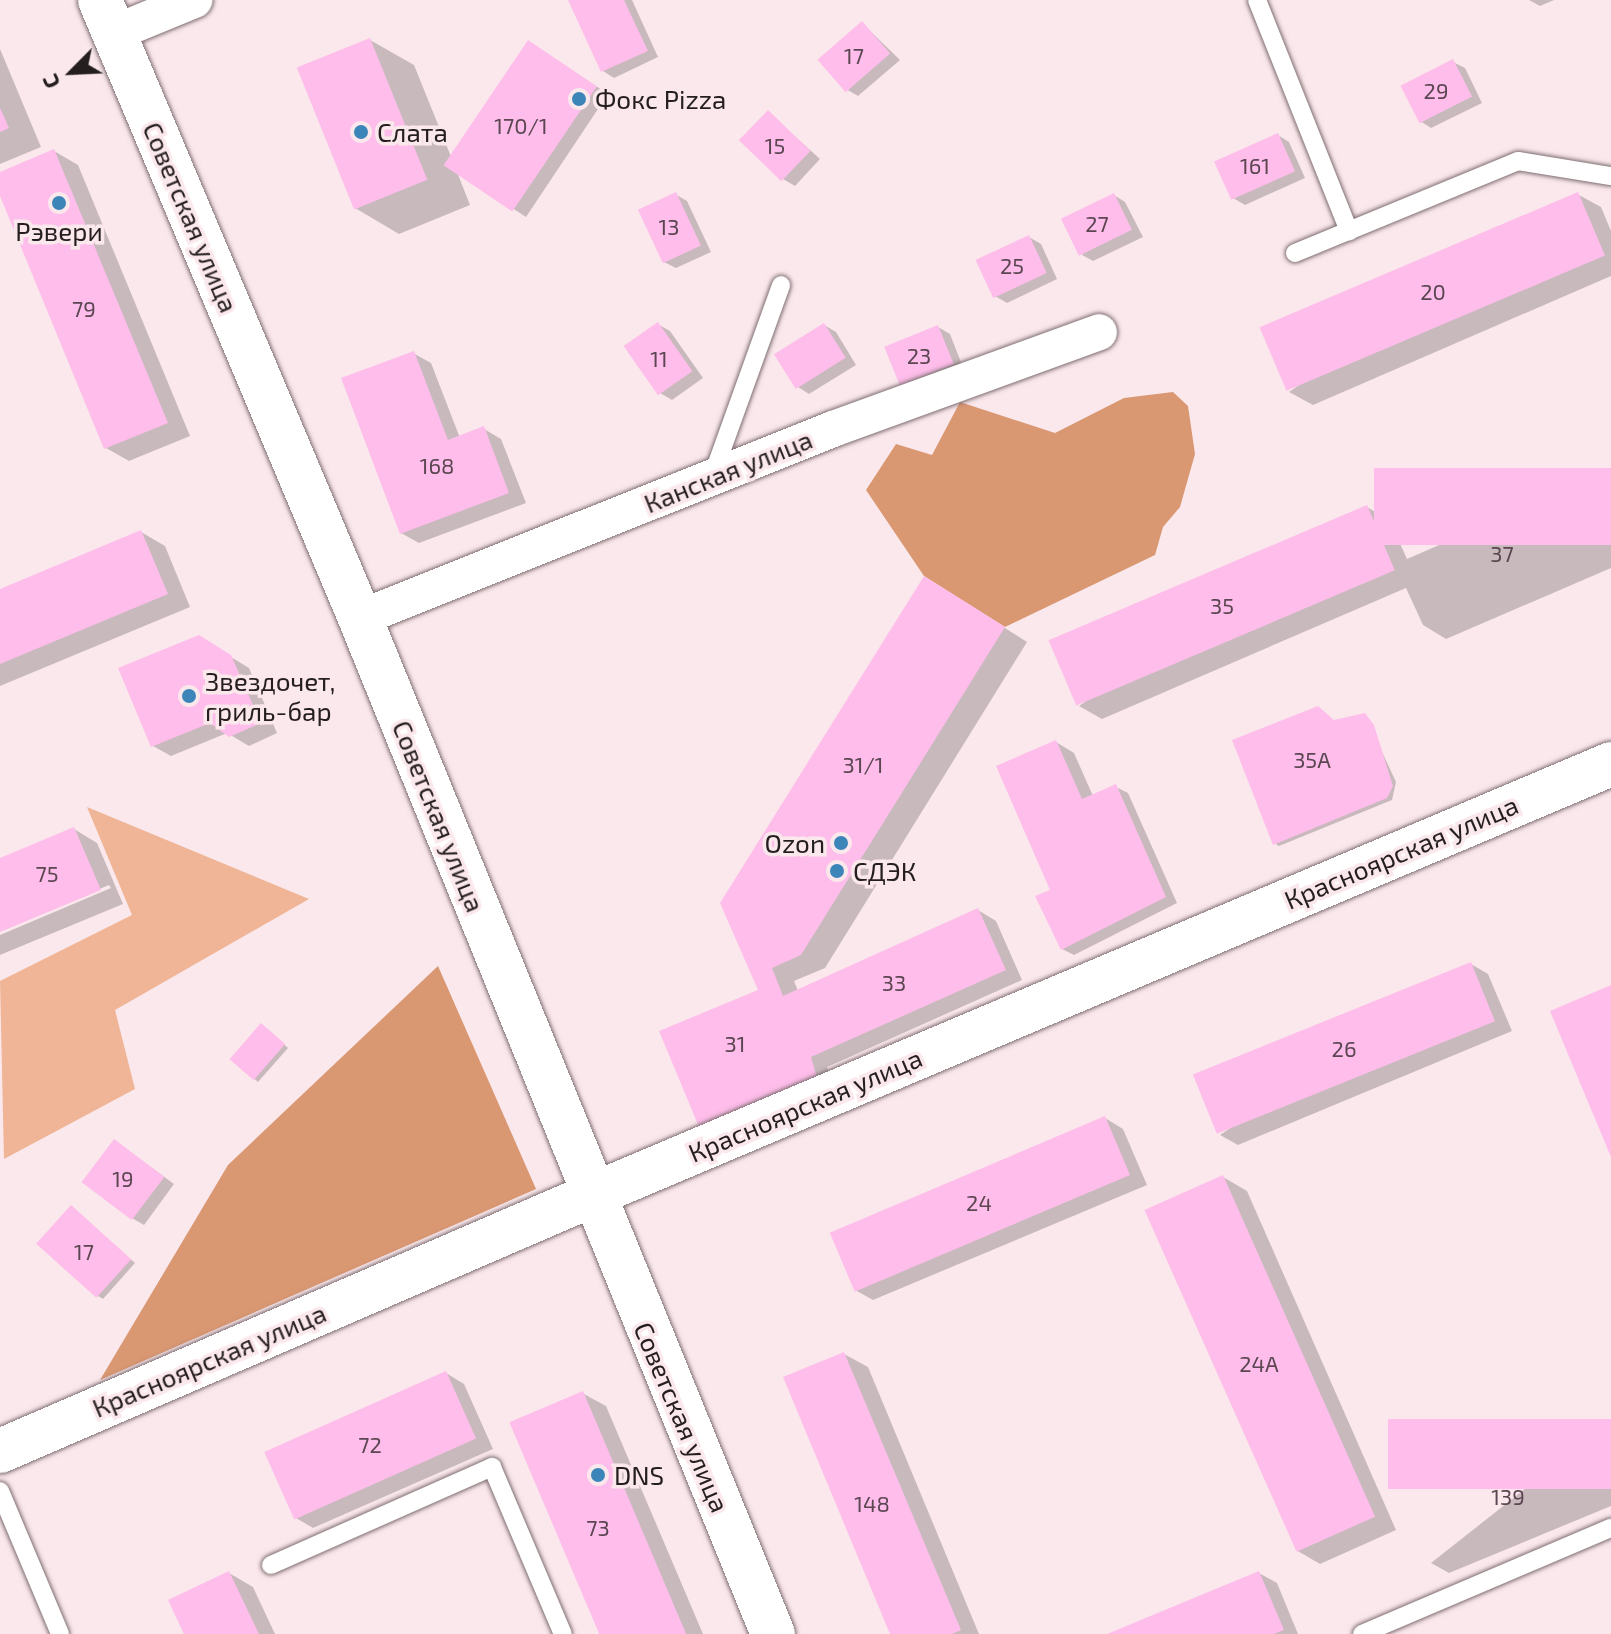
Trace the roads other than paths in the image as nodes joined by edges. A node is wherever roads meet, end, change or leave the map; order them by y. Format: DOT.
graph roads {
  1 [pos="194,0"];
  2 [pos="1257,0"];
  3 [pos="107,17"];
  4 [pos="1611,176"];
  5 [pos="1349,231"];
  6 [pos="1295,253"];
  7 [pos="781,285"];
  8 [pos="1099,332"];
  9 [pos="712,477"];
  10 [pos="360,618"];
  11 [pos="1611,764"];
  12 [pos="590,1196"];
  13 [pos="0,1451"];
  14 [pos="0,1491"];
  15 [pos="1611,1528"];
  16 [pos="271,1565"];
  17 [pos="1366,1633"];
  18 [pos="60,1634"];
  19 [pos="563,1634"];
  20 [pos="773,1634"];
  1 -- 3 [label="street"];
  2 -- 5 [label="lane"];
  3 -- 10 [label="main road, Советская улица"];
  4 -- 5 [label="lane"];
  5 -- 6 [label="lane"];
  7 -- 9 [label="lane"];
  8 -- 9 [label="street, Канская улица"];
  9 -- 10 [label="street, Канская улица"];
  10 -- 12 [label="main road, Советская улица"];
  11 -- 12 [label="main road, Красноярская улица"];
  12 -- 13 [label="main road, Красноярская улица"];
  12 -- 20 [label="main road, Советская улица"];
  14 -- 18 [label="lane"];
  15 -- 17 [label="lane"];
  16 -- 19 [label="lane"];
}
